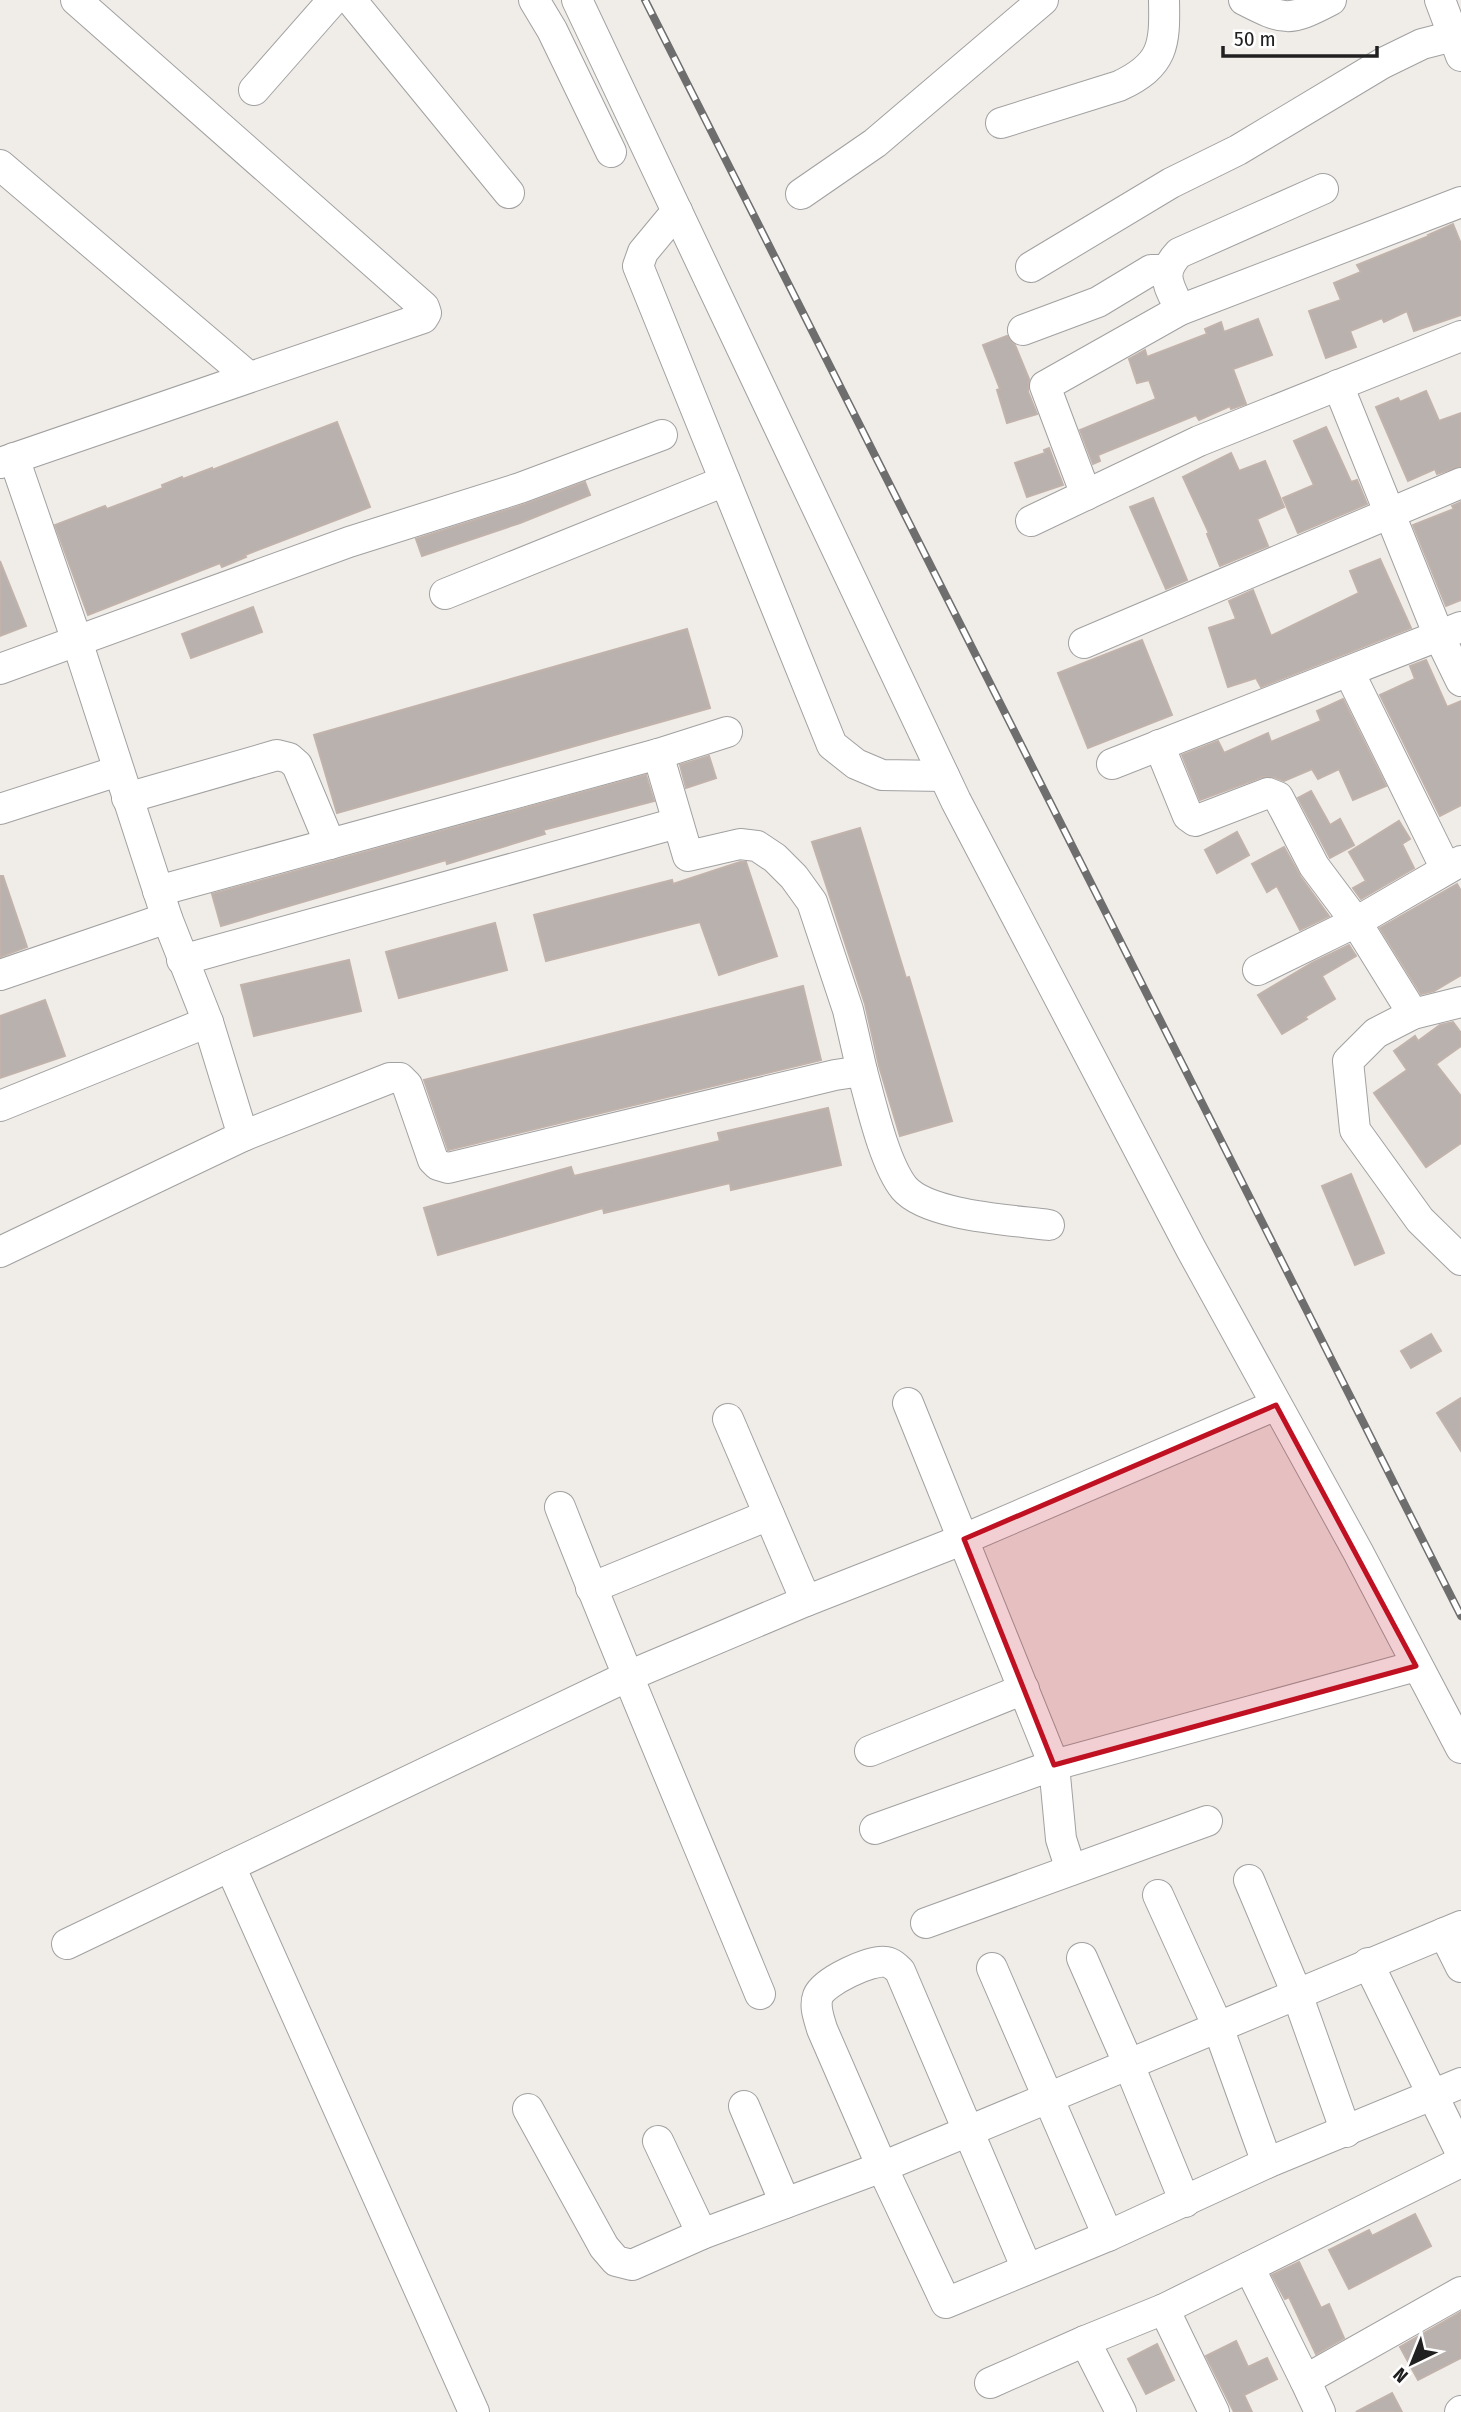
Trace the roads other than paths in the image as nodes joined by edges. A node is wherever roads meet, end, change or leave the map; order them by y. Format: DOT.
graph roads {
  1 [pos="76,0"];
  2 [pos="351,0"];
  3 [pos="534,0"];
  4 [pos="578,0"];
  5 [pos="1043,0"];
  6 [pos="1164,0"];
  7 [pos="1244,0"];
  8 [pos="1331,0"];
  9 [pos="1440,0"];
  10 [pos="319,5"];
  11 [pos="1459,42"];
  12 [pos="254,90"];
  13 [pos="1001,123"];
  14 [pos="611,152"];
  15 [pos="0,165"];
  16 [pos="1323,189"];
  17 [pos="509,194"];
  18 [pos="801,194"];
  19 [pos="1461,202"];
  20 [pos="677,211"];
  21 [pos="1031,267"];
  22 [pos="1167,270"];
  23 [pos="1180,310"];
  24 [pos="1023,330"];
  25 [pos="1461,336"];
  26 [pos="249,377"];
  27 [pos="1338,385"];
  28 [pos="662,435"];
  29 [pos="7,461"];
  30 [pos="725,481"];
  31 [pos="1461,483"];
  32 [pos="1086,495"];
  33 [pos="1390,514"];
  34 [pos="1031,521"];
  35 [pos="445,594"];
  36 [pos="1450,631"];
  37 [pos="77,641"];
  38 [pos="1084,643"];
  39 [pos="0,668"];
  40 [pos="1349,672"];
  41 [pos="1461,681"];
  42 [pos="727,732"];
  43 [pos="1159,745"];
  44 [pos="658,754"];
  45 [pos="1112,764"];
  46 [pos="944,776"];
  47 [pos="123,784"];
  48 [pos="0,809"];
  49 [pos="677,824"];
  50 [pos="330,844"];
  51 [pos="1454,865"];
  52 [pos="162,905"];
  53 [pos="1356,922"];
  54 [pos="182,960"];
  55 [pos="1258,970"];
  56 [pos="0,975"];
  57 [pos="1461,1002"];
  58 [pos="1413,1013"];
  59 [pos="208,1022"];
  60 [pos="862,1071"];
  61 [pos="0,1106"];
  62 [pos="243,1136"];
  63 [pos="1049,1225"];
  64 [pos="0,1252"];
  65 [pos="1461,1260"];
  66 [pos="908,1403"];
  67 [pos="1276,1405"];
  68 [pos="728,1419"];
  69 [pos="560,1507"];
  70 [pos="769,1515"];
  71 [pos="964,1539"];
  72 [pos="591,1588"];
  73 [pos="806,1601"];
  74 [pos="1416,1666"];
  75 [pos="626,1677"];
  76 [pos="1024,1689"];
  77 [pos="1461,1748"];
  78 [pos="870,1751"];
  79 [pos="1054,1765"];
  80 [pos="1208,1821"];
  81 [pos="875,1829"];
  82 [pos="230,1866"];
  83 [pos="1071,1870"];
  84 [pos="1249,1880"];
  85 [pos="1158,1895"];
  86 [pos="926,1923"];
  87 [pos="1453,1929"];
  88 [pos="67,1944"];
  89 [pos="1082,1958"];
  90 [pos="1368,1963"];
  91 [pos="1461,1967"];
  92 [pos="992,1968"];
  93 [pos="760,1994"];
  94 [pos="1297,1994"];
  95 [pos="1218,2027"];
  96 [pos="1129,2065"];
  97 [pos="1461,2083"];
  98 [pos="1433,2096"];
  99 [pos="1048,2099"];
  100 [pos="744,2106"];
  101 [pos="527,2109"];
  102 [pos="968,2132"];
  103 [pos="1346,2132"];
  104 [pos="659,2140"];
  105 [pos="1461,2153"];
  106 [pos="1461,2162"];
  107 [pos="1267,2163"];
  108 [pos="882,2167"];
  109 [pos="1185,2202"];
  110 [pos="785,2203"];
  111 [pos="702,2234"];
  112 [pos="1108,2236"];
  113 [pos="1249,2267"];
  114 [pos="1027,2269"];
  115 [pos="1461,2292"];
  116 [pos="1164,2309"];
  117 [pos="1085,2341"];
  118 [pos="1305,2380"];
  119 [pos="990,2383"];
  120 [pos="474,2412"];
  121 [pos="1121,2412"];
  122 [pos="1214,2412"];
  123 [pos="1320,2412"];
  1 -- 26 [label="street"];
  2 -- 17 [label="street"];
  3 -- 14 [label="street"];
  4 -- 20 [label="street"];
  5 -- 18 [label="street"];
  6 -- 13 [label="street"];
  7 -- 8 [label="street"];
  9 -- 11 [label="street"];
  10 -- 12 [label="street"];
  11 -- 21 [label="street"];
  15 -- 26 [label="street"];
  16 -- 22 [label="street"];
  19 -- 23 [label="street"];
  20 -- 30 [label="street"];
  20 -- 46 [label="street"];
  22 -- 23 [label="street"];
  22 -- 24 [label="street"];
  23 -- 32 [label="street"];
  25 -- 27 [label="street"];
  26 -- 29 [label="street"];
  27 -- 32 [label="street"];
  27 -- 33 [label="street"];
  28 -- 37 [label="street"];
  29 -- 37 [label="street"];
  30 -- 35 [label="street"];
  30 -- 46 [label="street"];
  31 -- 33 [label="street"];
  32 -- 34 [label="street"];
  33 -- 36 [label="street"];
  33 -- 38 [label="street"];
  36 -- 40 [label="street"];
  36 -- 41 [label="street"];
  37 -- 39 [label="street"];
  37 -- 47 [label="street"];
  40 -- 43 [label="street"];
  40 -- 51 [label="street"];
  42 -- 44 [label="street"];
  43 -- 45 [label="street"];
  43 -- 53 [label="street"];
  44 -- 49 [label="street"];
  44 -- 50 [label="street"];
  46 -- 67 [label="street"];
  47 -- 48 [label="street"];
  47 -- 50 [label="street"];
  47 -- 52 [label="street"];
  49 -- 54 [label="street"];
  49 -- 60 [label="street"];
  50 -- 52 [label="street"];
  51 -- 53 [label="street"];
  52 -- 54 [label="street"];
  52 -- 56 [label="street"];
  53 -- 55 [label="street"];
  53 -- 58 [label="street"];
  54 -- 59 [label="street"];
  57 -- 58 [label="street"];
  58 -- 65 [label="street"];
  59 -- 61 [label="street"];
  59 -- 62 [label="street"];
  60 -- 62 [label="street"];
  60 -- 63 [label="street"];
  62 -- 64 [label="street"];
  66 -- 71 [label="street"];
  67 -- 71 [label="street"];
  67 -- 74 [label="street"];
  68 -- 70 [label="street"];
  69 -- 72 [label="street"];
  70 -- 72 [label="street"];
  70 -- 73 [label="street"];
  71 -- 73 [label="street"];
  71 -- 76 [label="street"];
  72 -- 75 [label="street"];
  73 -- 75 [label="street"];
  74 -- 77 [label="street"];
  74 -- 79 [label="street"];
  75 -- 82 [label="street"];
  75 -- 93 [label="street"];
  76 -- 78 [label="street"];
  76 -- 79 [label="street"];
  79 -- 81 [label="street"];
  79 -- 83 [label="street"];
  80 -- 83 [label="street"];
  82 -- 88 [label="street"];
  82 -- 120 [label="street"];
  83 -- 86 [label="street"];
  84 -- 94 [label="street"];
  85 -- 95 [label="street"];
  87 -- 90 [label="street"];
  87 -- 91 [label="street"];
  89 -- 96 [label="street"];
  90 -- 94 [label="street"];
  90 -- 98 [label="street"];
  92 -- 99 [label="street"];
  94 -- 95 [label="street"];
  94 -- 103 [label="street"];
  95 -- 96 [label="street"];
  95 -- 107 [label="street"];
  96 -- 99 [label="street"];
  96 -- 109 [label="street"];
  97 -- 98 [label="street"];
  98 -- 103 [label="street"];
  98 -- 105 [label="street"];
  99 -- 102 [label="street"];
  99 -- 112 [label="street"];
  100 -- 110 [label="street"];
  101 -- 111 [label="street"];
  102 -- 108 [label="street"];
  102 -- 108 [label="street"];
  102 -- 114 [label="street"];
  103 -- 107 [label="street"];
  104 -- 111 [label="street"];
  106 -- 113 [label="street"];
  107 -- 109 [label="street"];
  108 -- 110 [label="street"];
  108 -- 114 [label="street"];
  109 -- 112 [label="street"];
  110 -- 111 [label="street"];
  112 -- 114 [label="street"];
  113 -- 116 [label="street"];
  113 -- 118 [label="street"];
  115 -- 118 [label="street"];
  116 -- 117 [label="street"];
  116 -- 122 [label="street"];
  117 -- 119 [label="street"];
  117 -- 121 [label="street"];
  118 -- 123 [label="street"];
}
